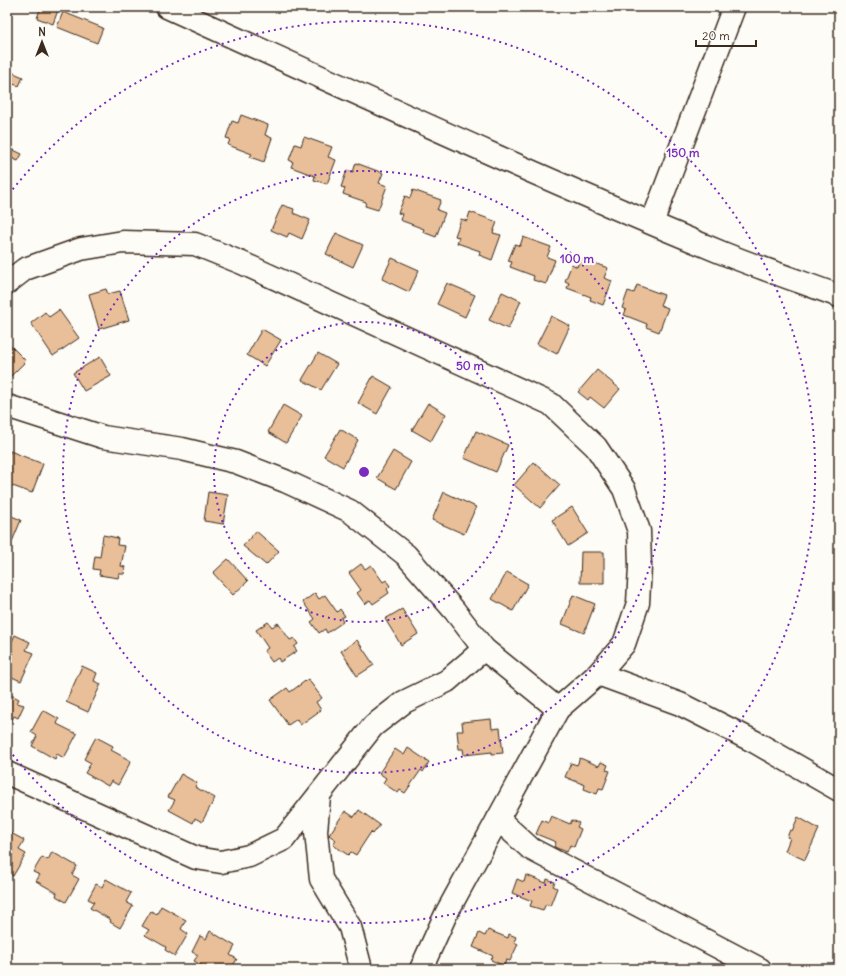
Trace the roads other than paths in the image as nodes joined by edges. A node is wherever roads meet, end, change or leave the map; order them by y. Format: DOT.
graph roads {
  1 [pos="167,7"];
  2 [pos="734,7"];
  3 [pos="652,223"];
  4 [pos="7,282"];
  5 [pos="839,296"];
  6 [pos="7,406"];
  7 [pos="484,649"];
  8 [pos="598,674"];
  9 [pos="558,708"];
  10 [pos="7,773"];
  11 [pos="839,790"];
  12 [pos="319,796"];
  13 [pos="498,819"];
  14 [pos="361,969"];
  15 [pos="421,969"];
  16 [pos="760,969"];
  1 -- 3 [label="street"];
  2 -- 3 [label="street"];
  3 -- 5 [label="street"];
  4 -- 8 [label="street"];
  6 -- 7 [label="street"];
  7 -- 9 [label="street"];
  7 -- 12 [label="street"];
  8 -- 9 [label="street"];
  8 -- 11 [label="street"];
  9 -- 13 [label="street"];
  10 -- 12 [label="street"];
  12 -- 14 [label="street"];
  13 -- 15 [label="street"];
  13 -- 16 [label="street"];
}
